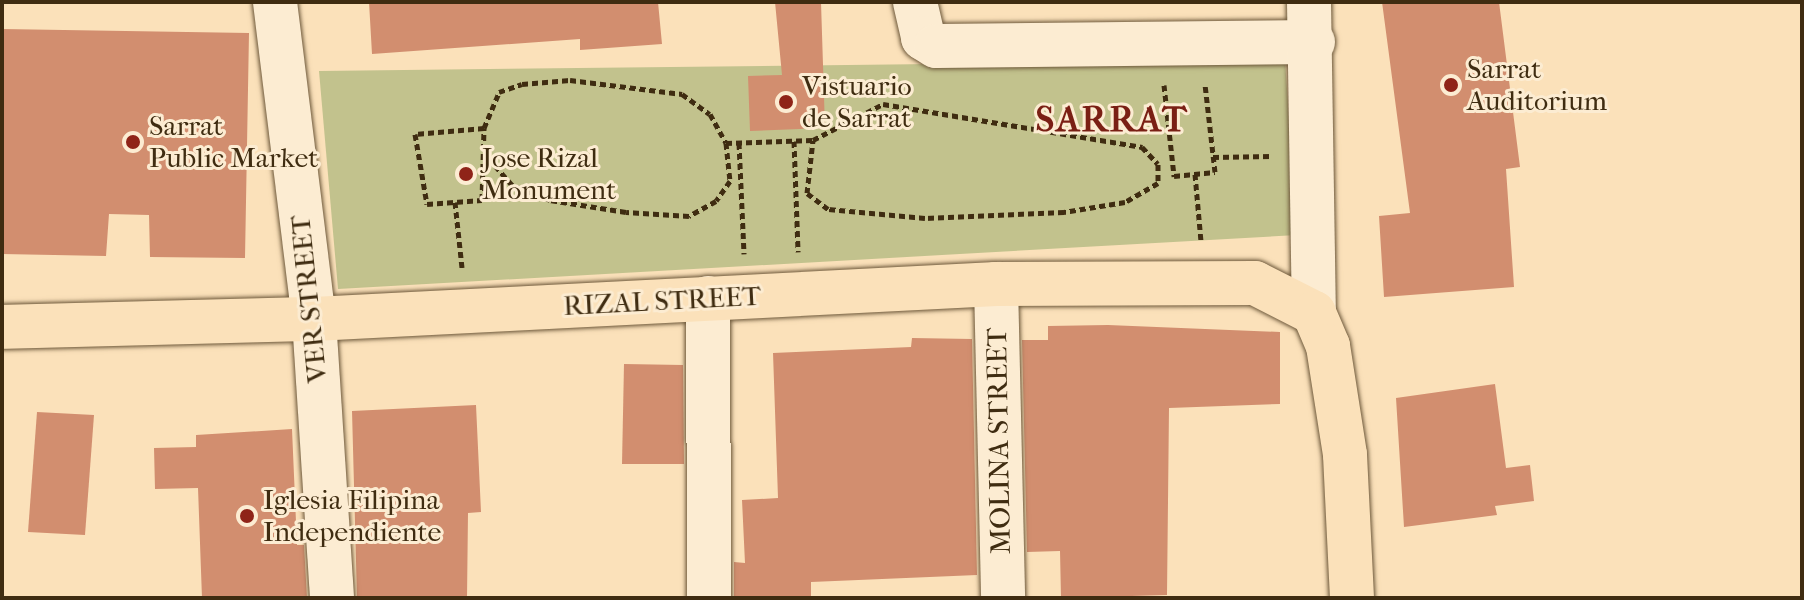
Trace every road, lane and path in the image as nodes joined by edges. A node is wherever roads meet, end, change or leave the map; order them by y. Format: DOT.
graph roads {
  1 [pos="275,2"];
  2 [pos="915,2"];
  3 [pos="1311,22"];
  4 [pos="1180,43"];
  5 [pos="484,128"];
  6 [pos="813,140"];
  7 [pos="794,141"];
  8 [pos="726,143"];
  9 [pos="739,143"];
  10 [pos="1313,155"];
  11 [pos="488,157"];
  12 [pos="1213,157"];
  13 [pos="1172,162"];
  14 [pos="1158,164"];
  15 [pos="1195,174"];
  16 [pos="455,202"];
  17 [pos="1205,278"];
  18 [pos="996,284"];
  19 [pos="800,294"];
  20 [pos="708,298"];
  21 [pos="466,311"];
  22 [pos="1314,313"];
  23 [pos="314,319"];
  24 [pos="2,327"];
  25 [pos="332,598"];
  26 [pos="709,598"];
  27 [pos="1003,598"];
  28 [pos="1352,598"];
  1 -- 23 [label="street, VER STREET"];
  2 -- 4 [label="street"];
  3 -- 4 [label="street"];
  3 -- 10 [label="street"];
  4 -- 12 [label="path"];
  4 -- 13 [label="path"];
  5 -- 8 [label="path"];
  5 -- 11 [label="path"];
  5 -- 16 [label="path"];
  6 -- 7 [label="path"];
  6 -- 14 [label="path"];
  6 -- 14 [label="path"];
  7 -- 9 [label="path"];
  7 -- 19 [label="path"];
  8 -- 9 [label="path"];
  8 -- 11 [label="path"];
  9 -- 20 [label="path"];
  10 -- 12 [label="path"];
  10 -- 22 [label="street"];
  11 -- 16 [label="path"];
  12 -- 15 [label="path"];
  13 -- 14 [label="path"];
  13 -- 15 [label="path"];
  15 -- 17 [label="path"];
  16 -- 21 [label="path"];
  17 -- 18 [label="main road, RIZAL STREET"];
  17 -- 22 [label="main road, RIZAL STREET"];
  18 -- 19 [label="main road, RIZAL STREET"];
  18 -- 27 [label="street, MOLINA STREET"];
  19 -- 20 [label="main road, RIZAL STREET"];
  20 -- 21 [label="main road, RIZAL STREET"];
  20 -- 26 [label="street"];
  21 -- 23 [label="main road, RIZAL STREET"];
  22 -- 28 [label="main road"];
  23 -- 24 [label="main road, RIZAL STREET"];
  23 -- 25 [label="street, VER STREET"];
}
